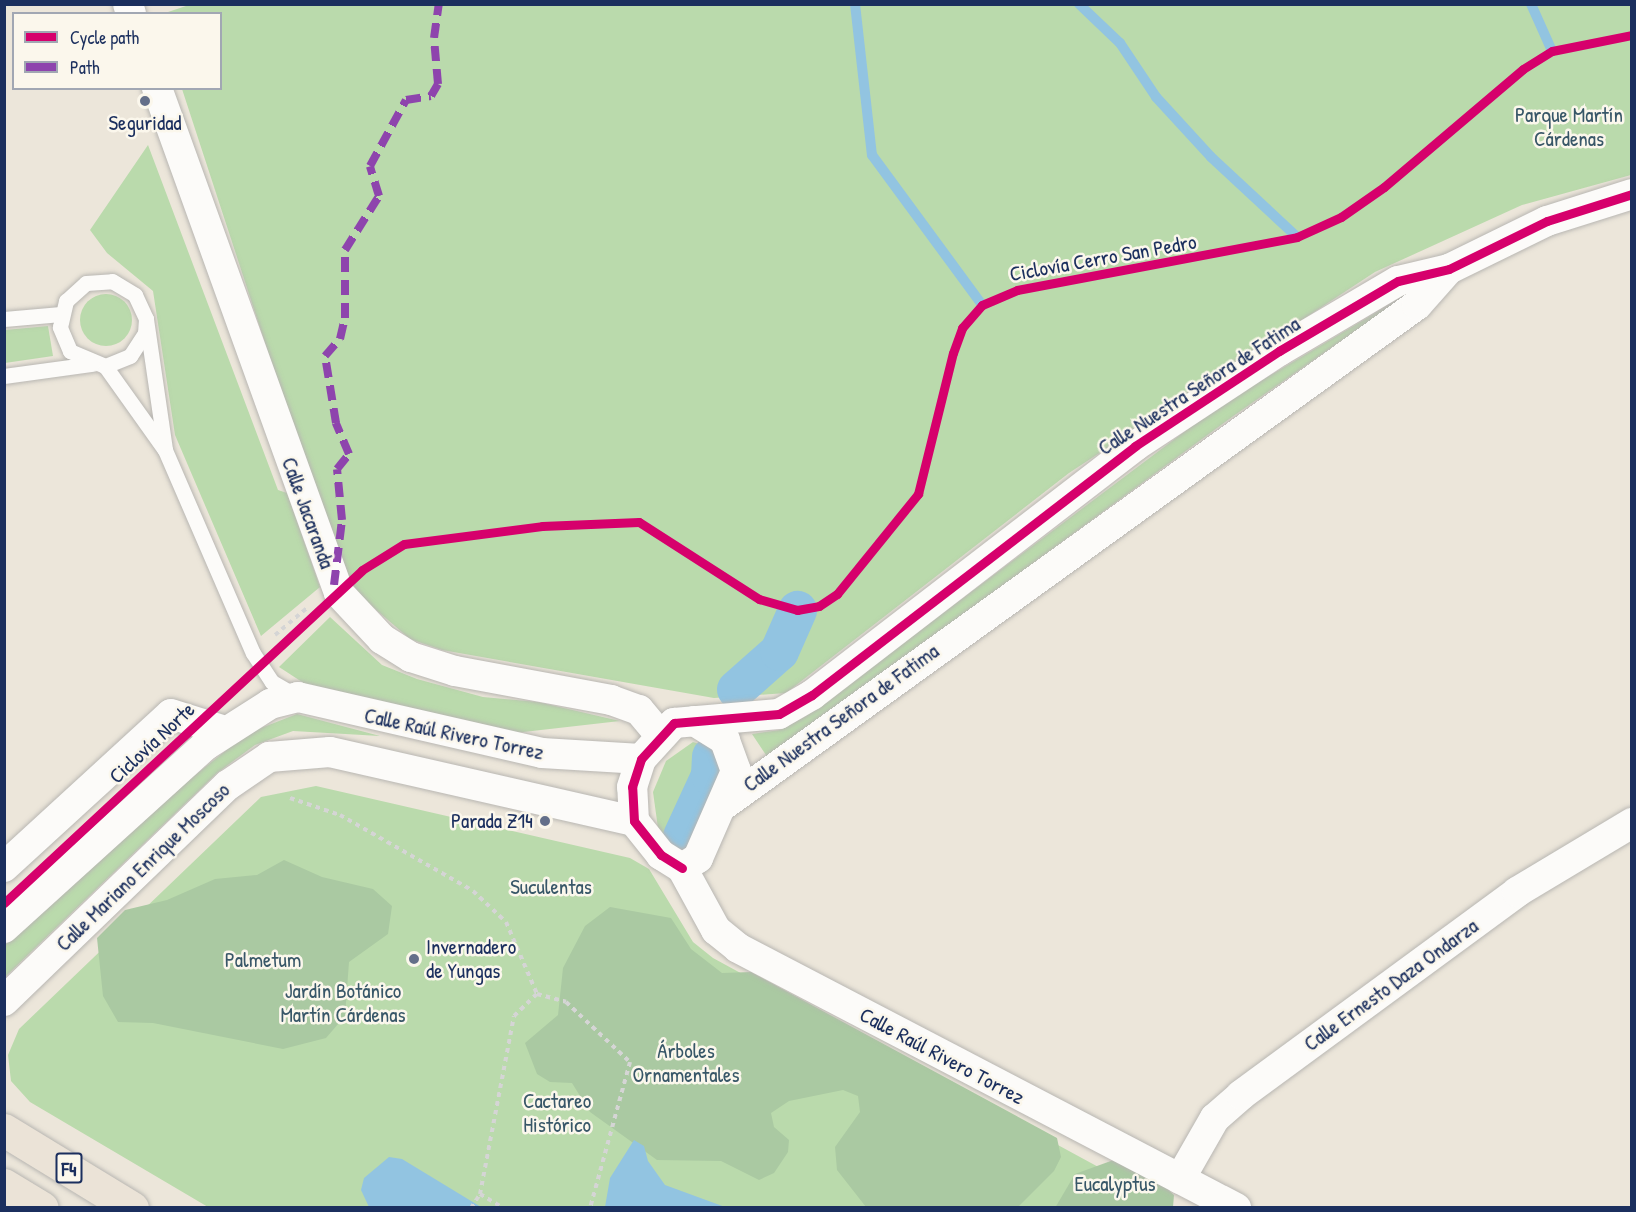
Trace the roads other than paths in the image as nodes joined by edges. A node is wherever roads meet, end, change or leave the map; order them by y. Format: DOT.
graph roads {
  1 [pos="158,90"];
  2 [pos="1632,194"];
  3 [pos="1449,269"];
  4 [pos="61,314"];
  5 [pos="4,319"];
  6 [pos="146,319"];
  7 [pos="99,365"];
  8 [pos="4,376"];
  9 [pos="165,450"];
  10 [pos="284,700"];
  11 [pos="694,721"];
  12 [pos="225,732"];
  13 [pos="660,735"];
  14 [pos="293,752"];
  15 [pos="641,759"];
  16 [pos="725,804"];
  17 [pos="634,821"];
  18 [pos="1632,823"];
  19 [pos="4,867"];
  20 [pos="682,868"];
  21 [pos="4,928"];
  22 [pos="4,1001"];
  23 [pos="4,1130"];
  24 [pos="1180,1179"];
  25 [pos="4,1185"];
  26 [pos="42,1208"];
  27 [pos="132,1208"];
  28 [pos="1236,1208"];
  1 -- 13 [label="street, Calle Jacaranda"];
  2 -- 3 [label="street, Calle Nuestra Señora de Fatima"];
  3 -- 11 [label="street, Calle Nuestra Señora de Fatima"];
  3 -- 16 [label="street, Calle Nuestra Señora de Fatima"];
  4 -- 5 [label="lane"];
  4 -- 6 [label="lane"];
  4 -- 7 [label="lane"];
  6 -- 7 [label="lane"];
  6 -- 9 [label="lane"];
  7 -- 8 [label="lane"];
  7 -- 9 [label="lane"];
  9 -- 10 [label="lane"];
  10 -- 12 [label="street, Calle Mariano Enrique Moscoso"];
  10 -- 15 [label="street, Calle Raúl Rivero Torrez"];
  11 -- 13 [label="street"];
  11 -- 16 [label="street"];
  12 -- 19 [label="street"];
  12 -- 21 [label="street, Calle Mariano Enrique Moscoso"];
  13 -- 15 [label="street"];
  14 -- 17 [label="street, Calle Raúl Rivero Torrez"];
  14 -- 22 [label="street, Calle Mariano Enrique Moscoso"];
  15 -- 17 [label="street"];
  16 -- 20 [label="street"];
  17 -- 20 [label="street"];
  18 -- 24 [label="street, Calle Ernesto Daza Ondarza"];
  20 -- 24 [label="street, Calle Raúl Rivero Torrez"];
  23 -- 27 [label="highway, F4"];
  24 -- 28 [label="street, Calle Raúl Rivero Torrez"];
  25 -- 26 [label="highway, F4"];
}
